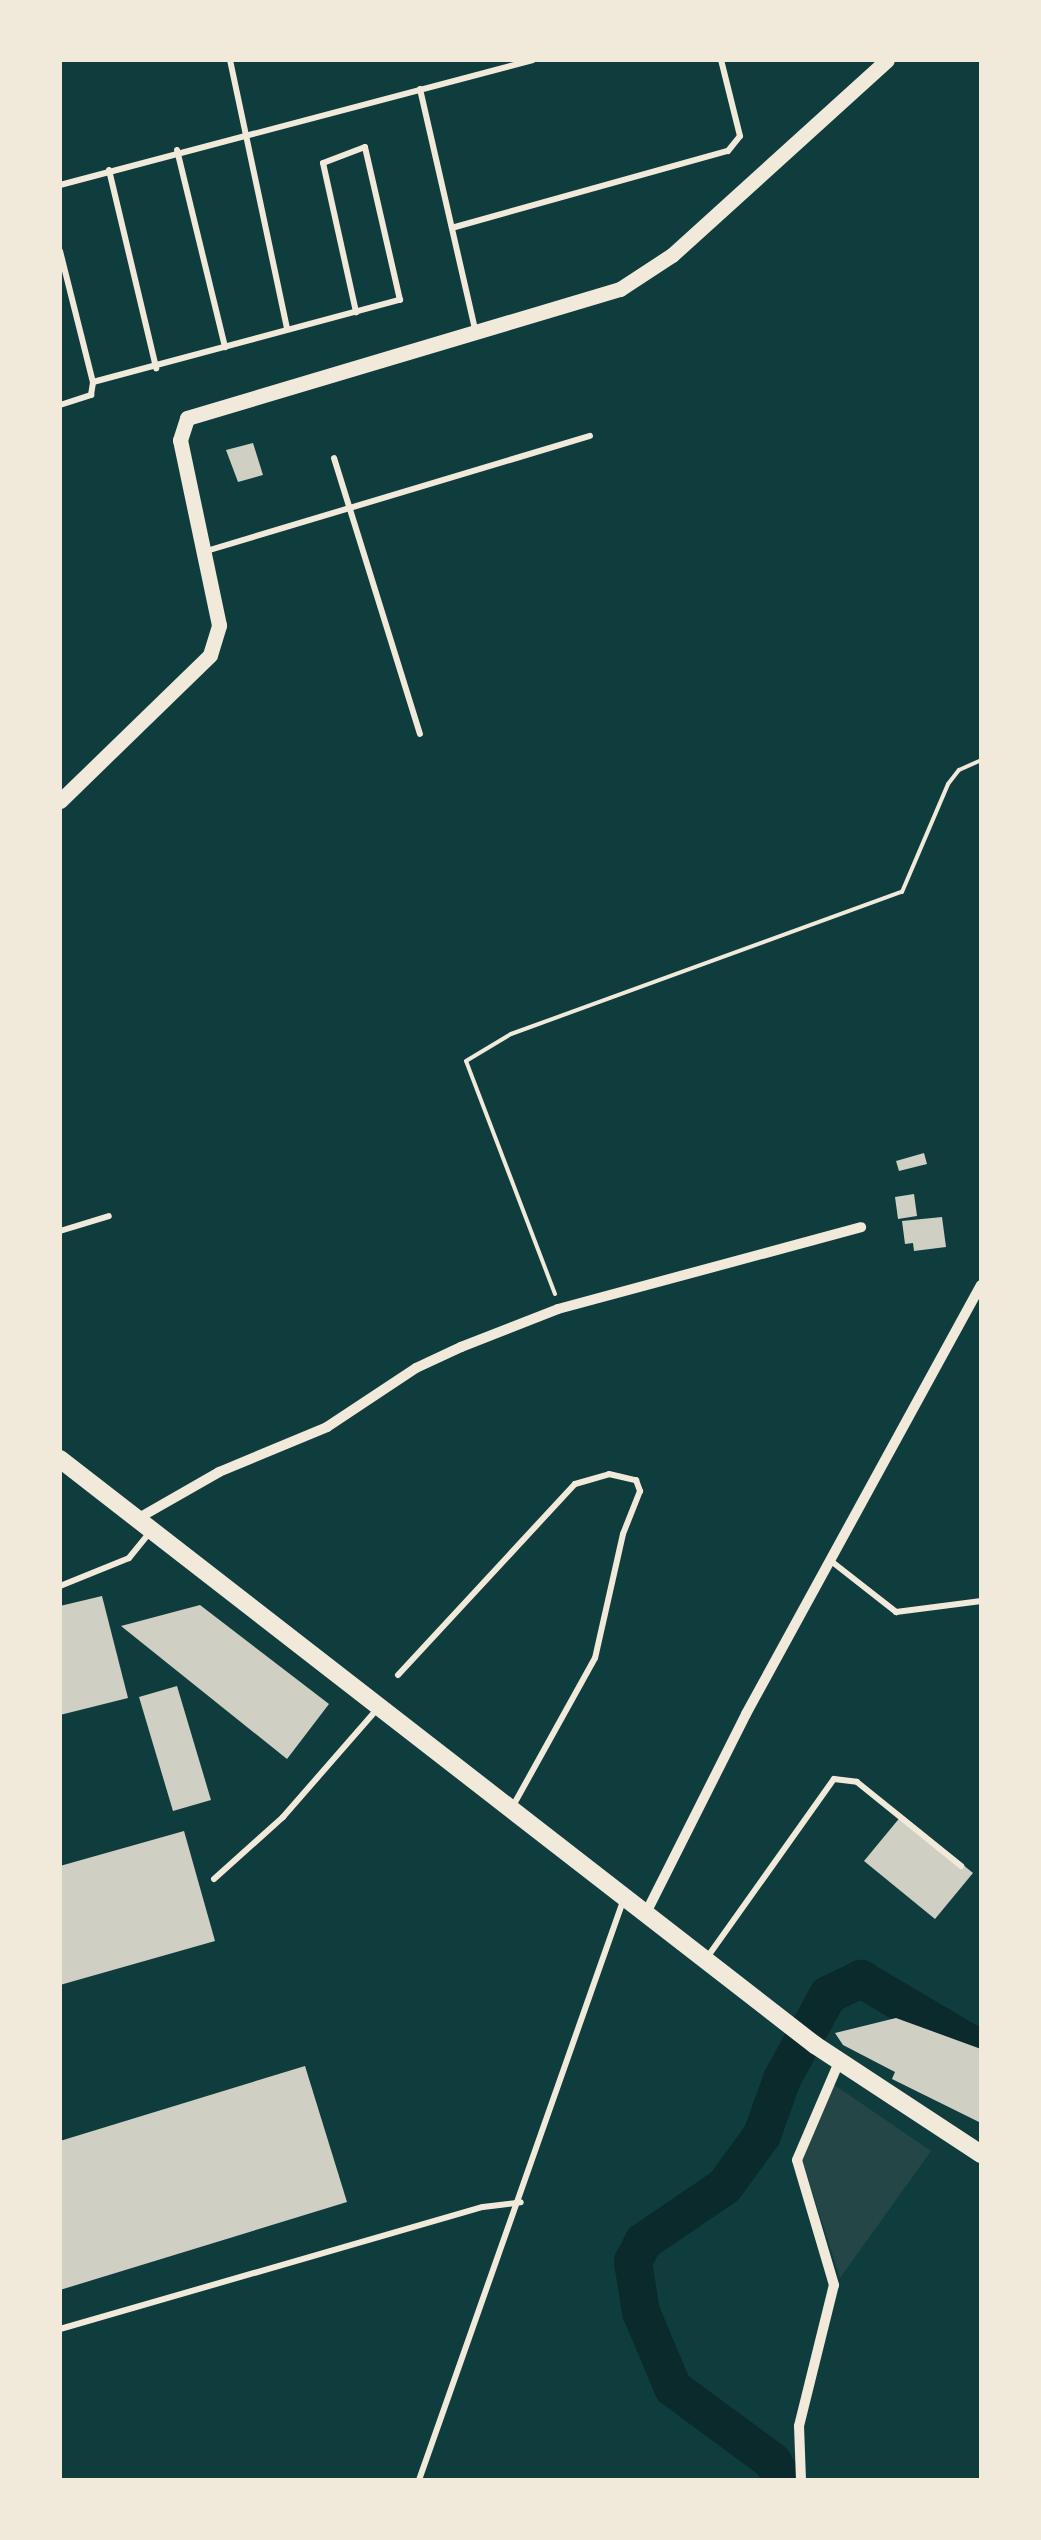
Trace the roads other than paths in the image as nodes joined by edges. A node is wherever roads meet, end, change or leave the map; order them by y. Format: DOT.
graph roads {
  1 [pos="230,60"];
  2 [pos="532,60"];
  3 [pos="721,60"];
  4 [pos="887,60"];
  5 [pos="420,89"];
  6 [pos="244,133"];
  7 [pos="177,150"];
  8 [pos="109,170"];
  9 [pos="60,185"];
  10 [pos="454,227"];
  11 [pos="60,250"];
  12 [pos="356,312"];
  13 [pos="287,328"];
  14 [pos="476,334"];
  15 [pos="225,346"];
  16 [pos="156,368"];
  17 [pos="93,382"];
  18 [pos="60,405"];
  19 [pos="590,436"];
  20 [pos="334,458"];
  21 [pos="350,508"];
  22 [pos="202,552"];
  23 [pos="420,734"];
  24 [pos="60,802"];
  25 [pos="109,1216"];
  26 [pos="861,1227"];
  27 [pos="60,1231"];
  28 [pos="981,1285"];
  29 [pos="60,1459"];
  30 [pos="144,1524"];
  31 [pos="830,1561"];
  32 [pos="60,1586"];
  33 [pos="981,1601"];
  34 [pos="398,1675"];
  35 [pos="378,1707"];
  36 [pos="512,1810"];
  37 [pos="961,1866"];
  38 [pos="214,1879"];
  39 [pos="624,1896"];
  40 [pos="646,1914"];
  41 [pos="706,1960"];
  42 [pos="838,2062"];
  43 [pos="981,2154"];
  44 [pos="521,2202"];
  45 [pos="60,2330"];
  46 [pos="419,2480"];
  47 [pos="802,2480"];
  1 -- 6 [label="lane"];
  2 -- 5 [label="lane"];
  3 -- 10 [label="lane"];
  4 -- 14 [label="street"];
  5 -- 6 [label="lane"];
  5 -- 10 [label="lane"];
  6 -- 7 [label="lane"];
  6 -- 13 [label="lane"];
  7 -- 8 [label="lane"];
  7 -- 15 [label="lane"];
  8 -- 9 [label="lane"];
  8 -- 16 [label="lane"];
  10 -- 14 [label="lane"];
  11 -- 17 [label="lane"];
  12 -- 12 [label="lane"];
  12 -- 13 [label="lane"];
  13 -- 15 [label="lane"];
  14 -- 22 [label="street"];
  15 -- 16 [label="lane"];
  16 -- 17 [label="lane"];
  17 -- 18 [label="lane"];
  19 -- 21 [label="lane"];
  20 -- 21 [label="lane"];
  21 -- 22 [label="lane"];
  21 -- 23 [label="lane"];
  22 -- 24 [label="street"];
  25 -- 27 [label="lane"];
  26 -- 30 [label="street"];
  28 -- 31 [label="street"];
  29 -- 30 [label="main road"];
  30 -- 32 [label="lane"];
  30 -- 35 [label="main road"];
  31 -- 33 [label="lane"];
  31 -- 40 [label="street"];
  34 -- 36 [label="lane"];
  35 -- 36 [label="main road"];
  35 -- 38 [label="lane"];
  36 -- 39 [label="main road"];
  37 -- 41 [label="lane"];
  39 -- 40 [label="main road"];
  39 -- 44 [label="lane"];
  40 -- 41 [label="main road"];
  41 -- 42 [label="main road"];
  42 -- 43 [label="main road"];
  42 -- 47 [label="street"];
  44 -- 45 [label="lane"];
  44 -- 46 [label="lane"];
}
